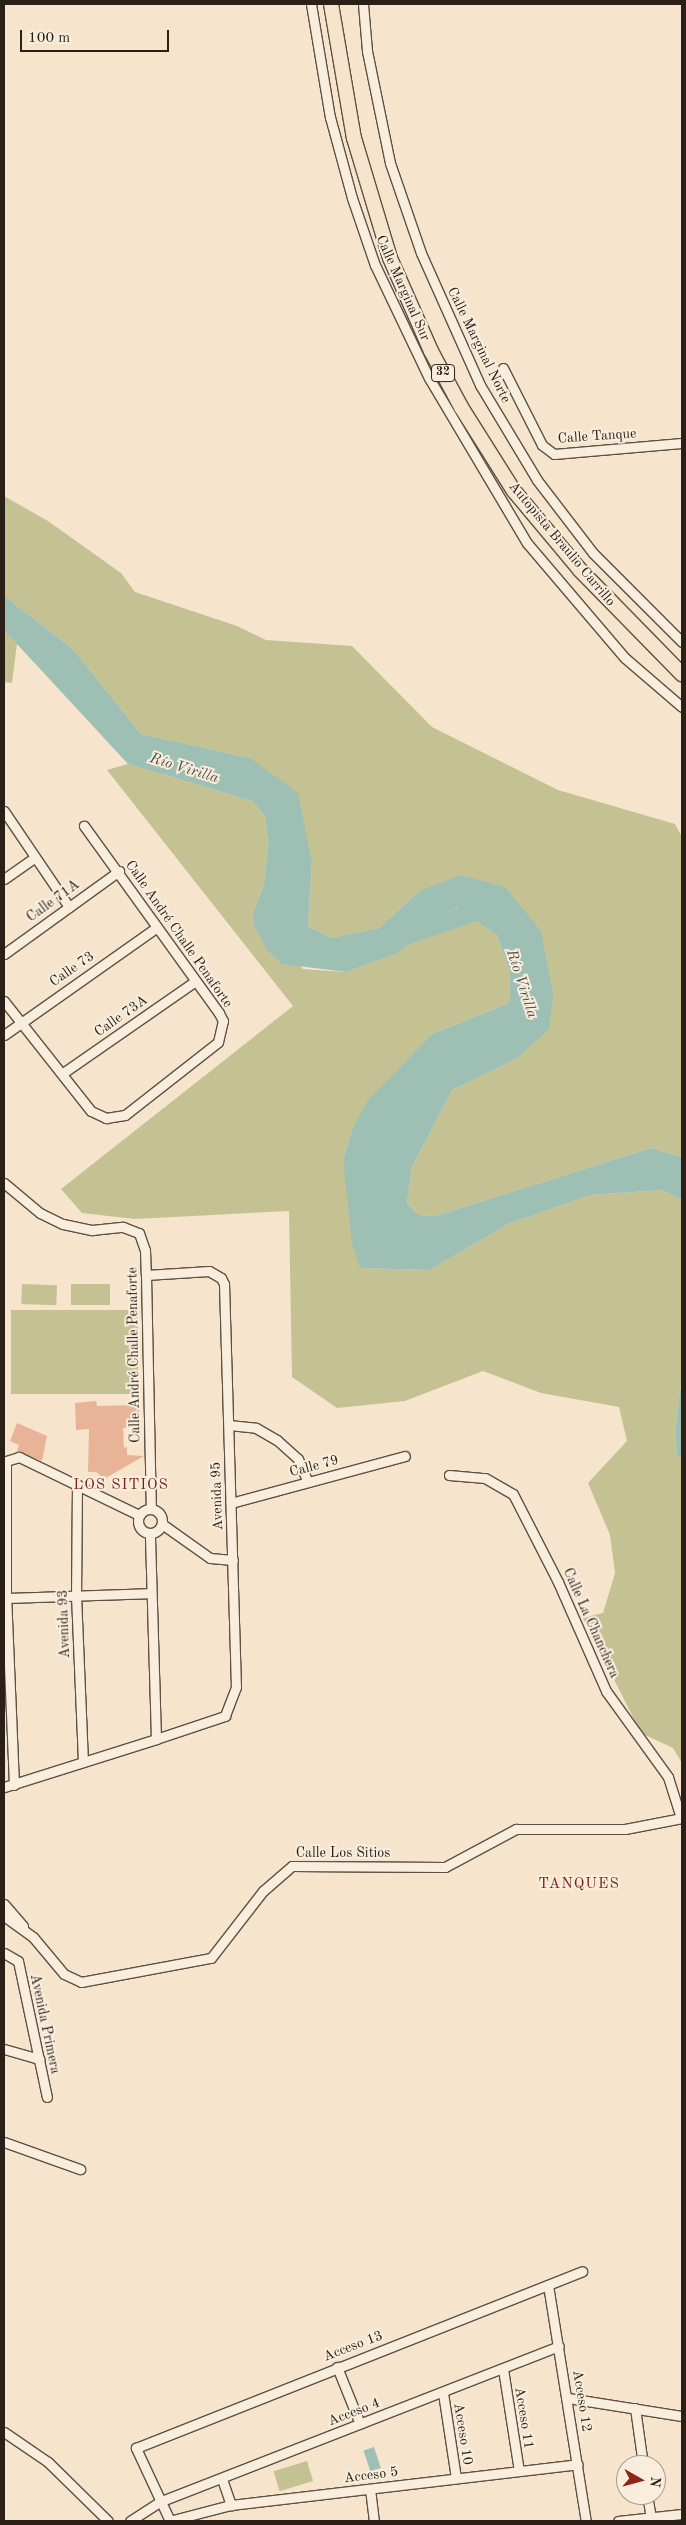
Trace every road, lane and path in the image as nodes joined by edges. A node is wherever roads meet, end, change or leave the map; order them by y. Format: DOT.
graph roads {
  1 [pos="311,4"];
  2 [pos="331,4"];
  3 [pos="363,4"];
  4 [pos="354,138"];
  5 [pos="336,142"];
  6 [pos="431,351"];
  7 [pos="419,358"];
  8 [pos="503,368"];
  9 [pos="682,443"];
  10 [pos="682,642"];
  11 [pos="682,674"];
  12 [pos="682,708"];
  13 [pos="4,811"];
  14 [pos="84,826"];
  15 [pos="34,858"];
  16 [pos="119,871"];
  17 [pos="4,879"];
  18 [pos="70,907"];
  19 [pos="157,927"];
  20 [pos="4,954"];
  21 [pos="194,982"];
  22 [pos="4,1000"];
  23 [pos="22,1020"];
  24 [pos="4,1035"];
  25 [pos="63,1073"];
  26 [pos="4,1183"];
  27 [pos="146,1275"];
  28 [pos="229,1425"];
  29 [pos="405,1456"];
  30 [pos="449,1475"];
  31 [pos="308,1482"];
  32 [pos="77,1484"];
  33 [pos="231,1503"];
  34 [pos="150,1509"];
  35 [pos="139,1515"];
  36 [pos="162,1524"];
  37 [pos="150,1533"];
  38 [pos="233,1560"];
  39 [pos="151,1593"];
  40 [pos="76,1595"];
  41 [pos="5,1598"];
  42 [pos="156,1739"];
  43 [pos="83,1762"];
  44 [pos="14,1785"];
  45 [pos="4,1787"];
  46 [pos="682,1818"];
  47 [pos="4,1904"];
  48 [pos="4,1916"];
  49 [pos="33,1937"];
  50 [pos="4,1953"];
  51 [pos="4,2049"];
  52 [pos="40,2059"];
  53 [pos="47,2097"];
  54 [pos="4,2142"];
  55 [pos="80,2169"];
  56 [pos="582,2271"];
  57 [pos="548,2285"];
  58 [pos="559,2346"];
  59 [pos="336,2367"];
  60 [pos="502,2369"];
  61 [pos="443,2394"];
  62 [pos="568,2398"];
  63 [pos="635,2408"];
  64 [pos="682,2416"];
  65 [pos="360,2424"];
  66 [pos="4,2432"];
  67 [pos="642,2455"];
  68 [pos="578,2464"];
  69 [pos="519,2471"];
  70 [pos="456,2478"];
  71 [pos="222,2479"];
  72 [pos="370,2489"];
  73 [pos="159,2502"];
  74 [pos="231,2505"];
  75 [pos="649,2505"];
  76 [pos="682,2514"];
  77 [pos="651,2518"];
  78 [pos="108,2521"];
  79 [pos="130,2521"];
  80 [pos="170,2521"];
  81 [pos="374,2521"];
  82 [pos="586,2521"];
  83 [pos="618,2521"];
  1 -- 5 [label="street, Calle Marginal Sur"];
  2 -- 4 [label="highway, Autopista Braulio Carrillo / 32"];
  3 -- 10 [label="street, Calle Marginal Norte"];
  4 -- 5 [label="street"];
  4 -- 6 [label="highway, Autopista Braulio Carrillo / 32"];
  5 -- 7 [label="street, Calle Marginal Sur"];
  6 -- 7 [label="street"];
  6 -- 11 [label="highway, Autopista Braulio Carrillo / 32"];
  7 -- 12 [label="street, Calle Marginal Sur"];
  8 -- 9 [label="street, Calle Tanque"];
  13 -- 15 [label="street"];
  14 -- 16 [label="street, Calle André Challe Penaforte"];
  15 -- 17 [label="street"];
  15 -- 18 [label="street"];
  16 -- 18 [label="street, Calle 71A"];
  16 -- 19 [label="street, Calle André Challe Penaforte"];
  18 -- 20 [label="street, Calle 71A"];
  19 -- 21 [label="street, Calle André Challe Penaforte"];
  19 -- 23 [label="street, Calle 73"];
  21 -- 25 [label="street, Calle 73A"];
  21 -- 25 [label="street, Calle André Challe Penaforte"];
  22 -- 23 [label="street, Calle André Challe Penaforte"];
  23 -- 24 [label="street, Calle 73"];
  23 -- 25 [label="street, Calle André Challe Penaforte"];
  26 -- 27 [label="street, Calle André Challe Penaforte"];
  27 -- 28 [label="street, Avenida 95"];
  27 -- 34 [label="street, Calle André Challe Penaforte"];
  28 -- 31 [label="street"];
  28 -- 33 [label="street, Avenida 95"];
  29 -- 31 [label="street, Calle 79"];
  30 -- 46 [label="street, Calle La Chanchera"];
  31 -- 33 [label="street, Calle 79"];
  32 -- 35 [label="street"];
  32 -- 40 [label="street, Avenida 93"];
  32 -- 41 [label="street"];
  33 -- 38 [label="street, Avenida 95"];
  34 -- 35 [label="street"];
  34 -- 36 [label="street"];
  35 -- 37 [label="street"];
  36 -- 37 [label="street"];
  36 -- 38 [label="street"];
  37 -- 39 [label="street"];
  38 -- 42 [label="street, Avenida 95"];
  39 -- 40 [label="street"];
  39 -- 42 [label="street"];
  40 -- 41 [label="street"];
  40 -- 43 [label="street, Avenida 93"];
  41 -- 44 [label="street"];
  42 -- 43 [label="street"];
  43 -- 44 [label="street"];
  44 -- 45 [label="street"];
  46 -- 49 [label="street, Calle Los Sitios"];
  47 -- 49 [label="street"];
  48 -- 49 [label="street, Calle Los Sitios"];
  50 -- 52 [label="street, Avenida Primera"];
  51 -- 52 [label="street"];
  52 -- 53 [label="street, Avenida Primera"];
  54 -- 55 [label="street"];
  56 -- 57 [label="street, Acceso 13"];
  57 -- 58 [label="street, Acceso 12"];
  57 -- 59 [label="street, Acceso 13"];
  58 -- 60 [label="street, Acceso 4"];
  58 -- 62 [label="street, Acceso 12"];
  59 -- 65 [label="street"];
  59 -- 73 [label="street, Acceso 13"];
  60 -- 61 [label="street, Acceso 4"];
  60 -- 69 [label="street, Acceso 11"];
  61 -- 65 [label="street, Acceso 4"];
  61 -- 70 [label="street, Acceso 10"];
  62 -- 63 [label="street"];
  62 -- 68 [label="street, Acceso 12"];
  63 -- 64 [label="street"];
  63 -- 67 [label="street"];
  65 -- 71 [label="street, Acceso 4"];
  66 -- 78 [label="street"];
  68 -- 69 [label="street, Acceso 5"];
  68 -- 82 [label="street, Acceso 12"];
  69 -- 70 [label="street, Acceso 5"];
  70 -- 72 [label="street, Acceso 5"];
  71 -- 73 [label="street, Acceso 4"];
  71 -- 74 [label="street"];
  72 -- 74 [label="street, Acceso 5"];
  72 -- 81 [label="street"];
  73 -- 79 [label="street, Acceso 4"];
  73 -- 80 [label="street"];
  74 -- 80 [label="street, Acceso 5"];
  75 -- 77 [label="street"];
  76 -- 77 [label="street"];
  77 -- 83 [label="street"];
}
